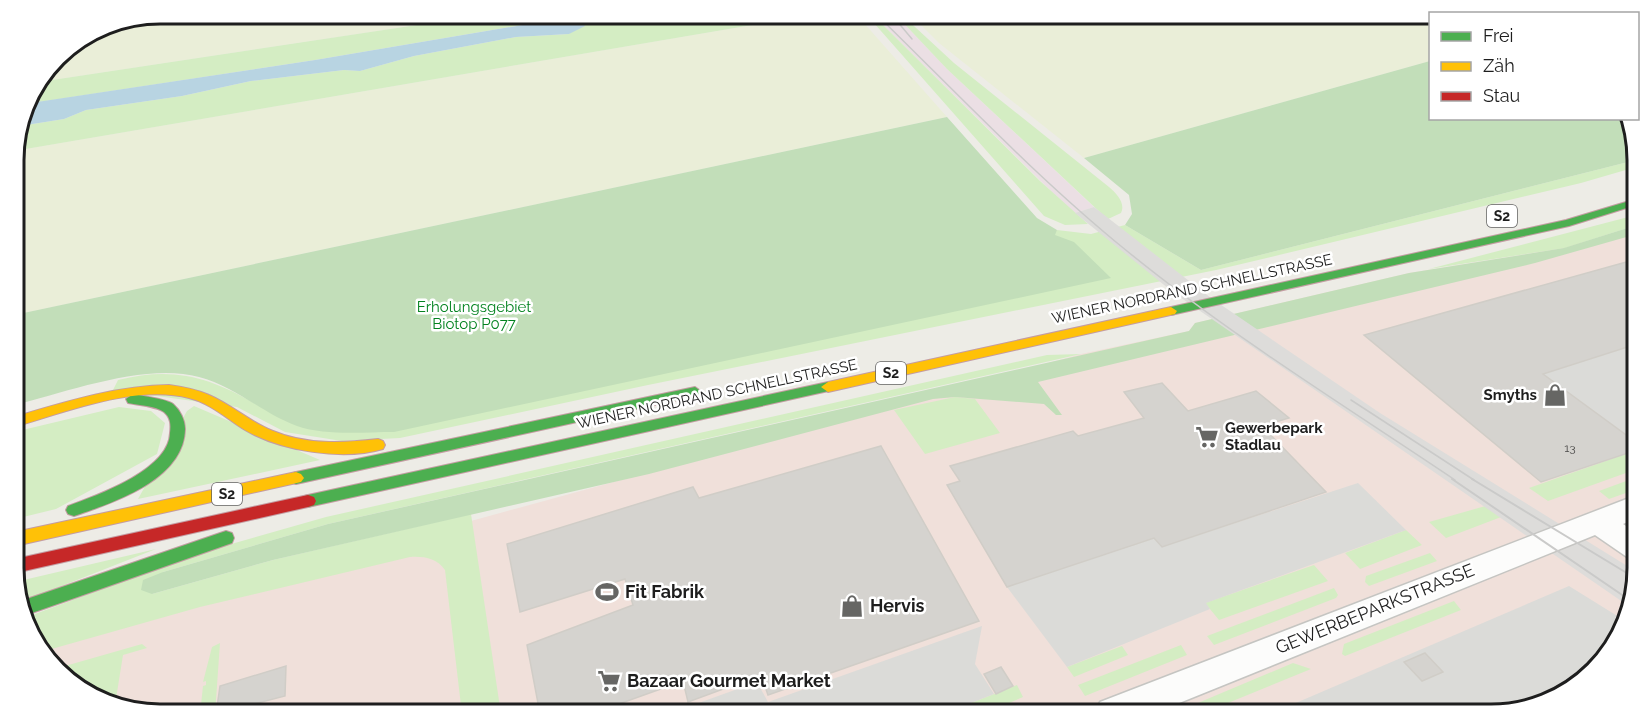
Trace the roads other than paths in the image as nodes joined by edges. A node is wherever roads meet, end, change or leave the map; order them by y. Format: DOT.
graph roads {
  1 [pos="1627,205"];
  2 [pos="715,388"];
  3 [pos="120,397"];
  4 [pos="24,420"];
  5 [pos="436,448"];
  6 [pos="414,478"];
  7 [pos="360,504"];
  8 [pos="1627,510"];
  9 [pos="1598,522"];
  10 [pos="24,535"];
  11 [pos="239,535"];
  12 [pos="24,537"];
  13 [pos="1627,541"];
  14 [pos="24,564"];
  15 [pos="30,606"];
  16 [pos="1137,704"];
  1 -- 6 [label="highway, WIENER NORDRAND SCHNELLSTRASSE / S2"];
  2 -- 5 [label="highway, WIENER NORDRAND SCHNELLSTRASSE / S2"];
  3 -- 4 [label="highway"];
  3 -- 5 [label="highway"];
  3 -- 10 [label="highway"];
  5 -- 12 [label="highway, WIENER NORDRAND SCHNELLSTRASSE / S2"];
  6 -- 7 [label="highway"];
  6 -- 14 [label="highway, WIENER NORDRAND SCHNELLSTRASSE / S2"];
  8 -- 9 [label="street, GEWERBEPARKSTRASSE"];
  9 -- 13 [label="street"];
  9 -- 16 [label="street, GEWERBEPARKSTRASSE"];
  11 -- 15 [label="highway"];
}
